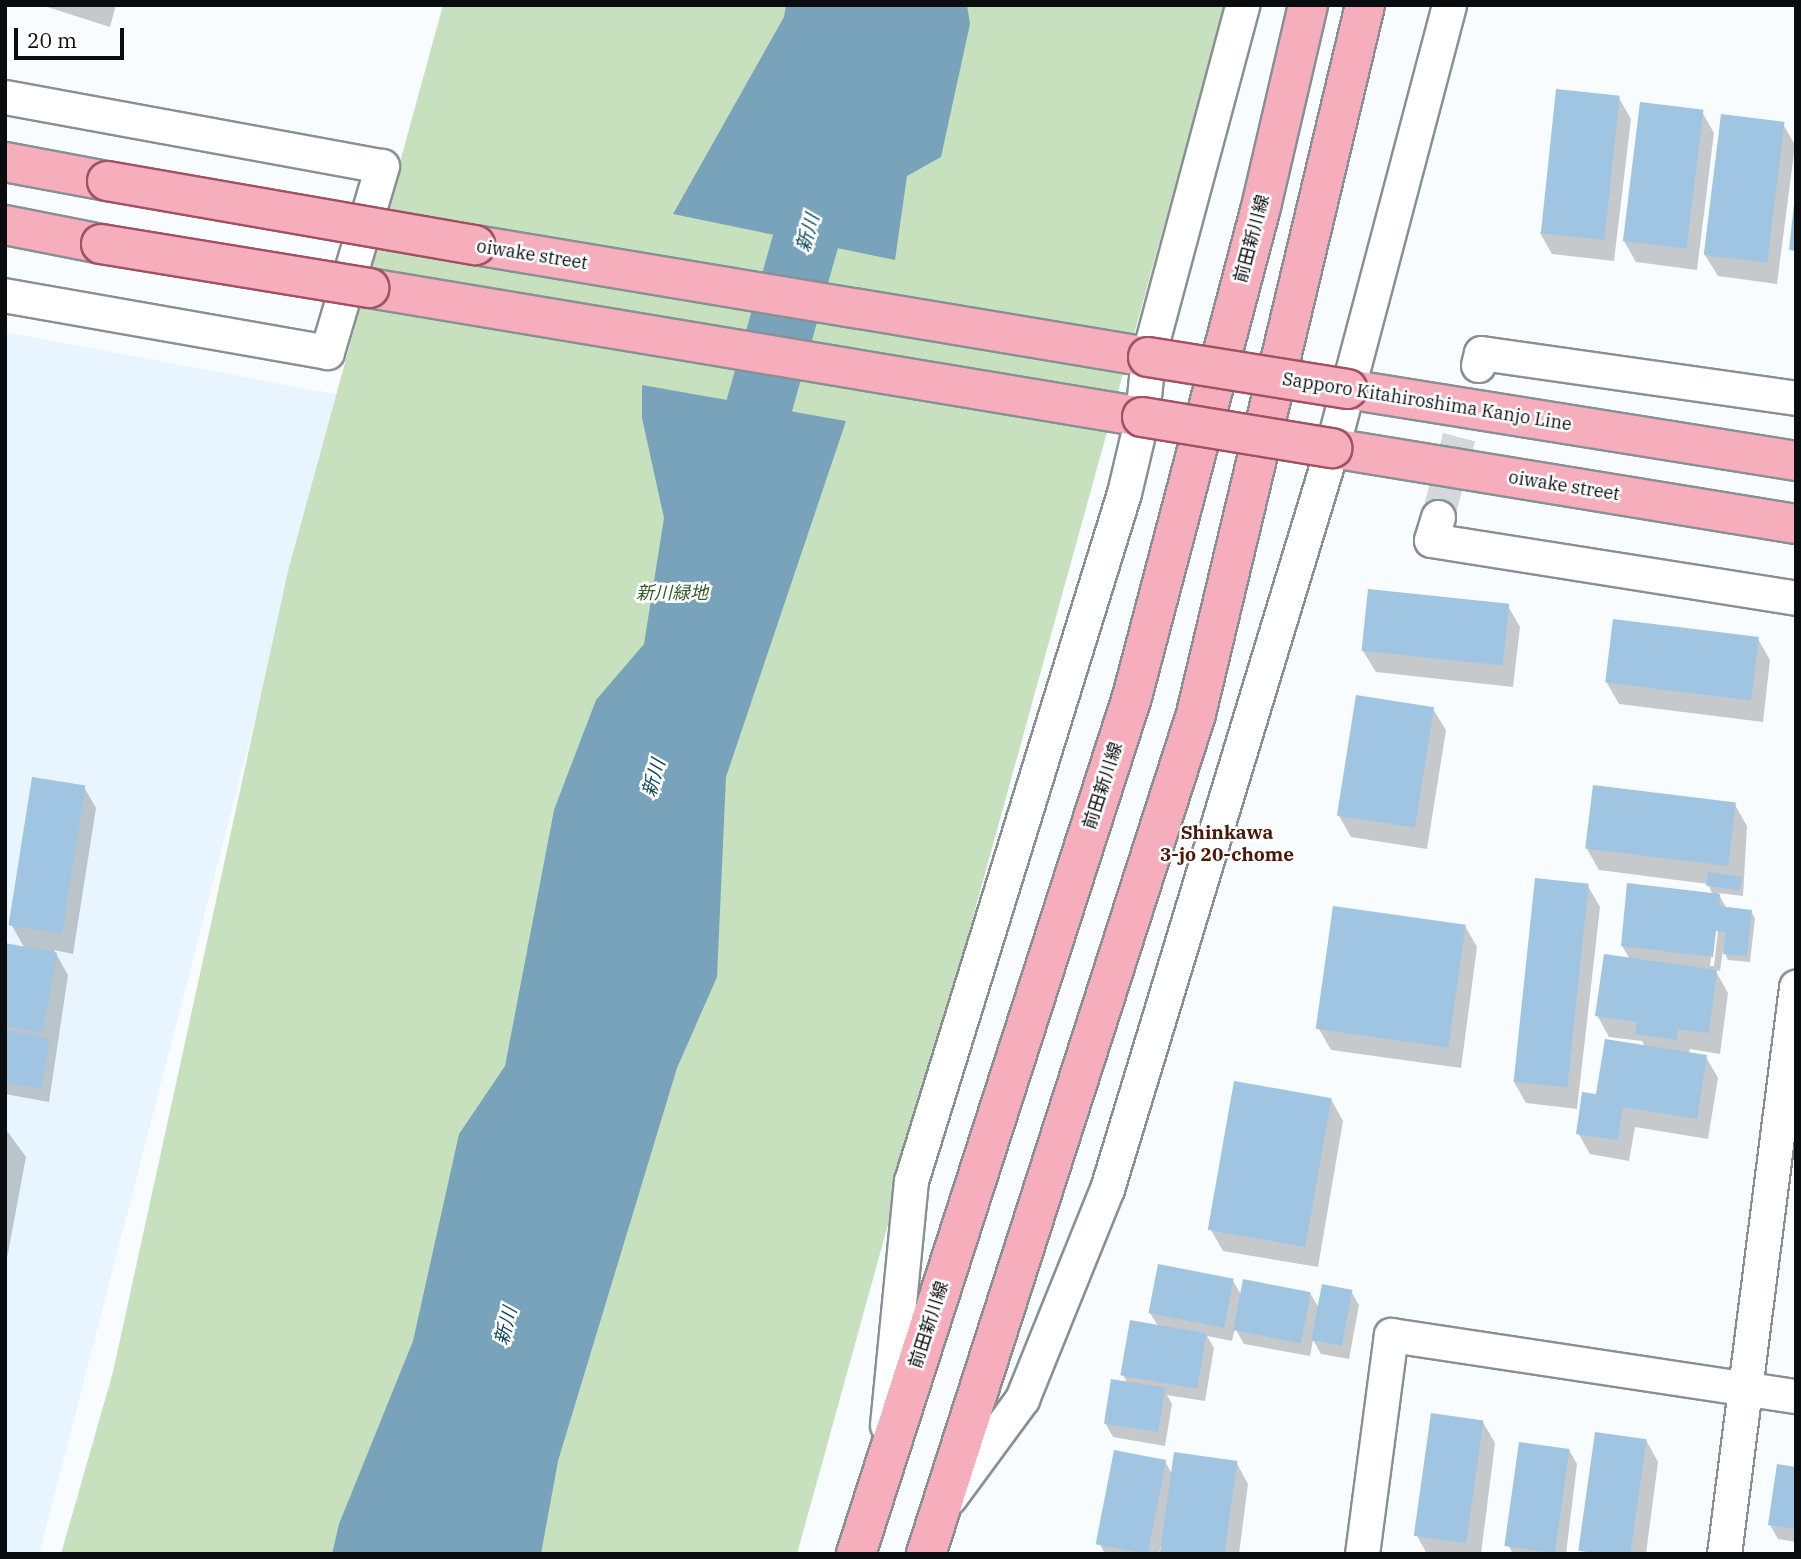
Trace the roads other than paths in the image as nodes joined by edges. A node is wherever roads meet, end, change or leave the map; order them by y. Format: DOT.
graph roads {
  1 [pos="1242,5"];
  2 [pos="1308,5"];
  3 [pos="1365,5"];
  4 [pos="1449,5"];
  5 [pos="5,97"];
  6 [pos="5,162"];
  7 [pos="5,225"];
  8 [pos="5,295"];
  9 [pos="1059,343"];
  10 [pos="1149,357"];
  11 [pos="1478,365"];
  12 [pos="1347,389"];
  13 [pos="1796,398"];
  14 [pos="1142,417"];
  15 [pos="1332,448"];
  16 [pos="1796,461"];
  17 [pos="1438,517"];
  18 [pos="1796,524"];
  19 [pos="1796,598"];
  20 [pos="1796,987"];
  21 [pos="1744,1388"];
  22 [pos="1796,1396"];
  23 [pos="883,1468"];
  24 [pos="940,1510"];
  25 [pos="856,1554"];
  26 [pos="926,1554"];
  27 [pos="1362,1554"];
  28 [pos="1724,1554"];
  1 -- 10 [label="street"];
  2 -- 23 [label="main road, 前田新川線"];
  3 -- 24 [label="main road"];
  4 -- 12 [label="street"];
  5 -- 8 [label="street"];
  6 -- 9 [label="main road, oiwake street, bridge"];
  7 -- 14 [label="main road, bridge"];
  9 -- 10 [label="main road, Sapporo Kitahiroshima Kanjo Line"];
  10 -- 12 [label="main road, Sapporo Kitahiroshima Kanjo Line, bridge"];
  10 -- 14 [label="street"];
  11 -- 13 [label="street"];
  12 -- 15 [label="street"];
  12 -- 16 [label="main road, Sapporo Kitahiroshima Kanjo Line"];
  14 -- 15 [label="main road, bridge"];
  14 -- 23 [label="street"];
  15 -- 18 [label="main road, oiwake street"];
  15 -- 24 [label="street"];
  17 -- 19 [label="street"];
  20 -- 21 [label="street"];
  21 -- 22 [label="street"];
  21 -- 27 [label="street"];
  21 -- 28 [label="street"];
  23 -- 25 [label="main road, 前田新川線"];
  24 -- 26 [label="main road"];
}
